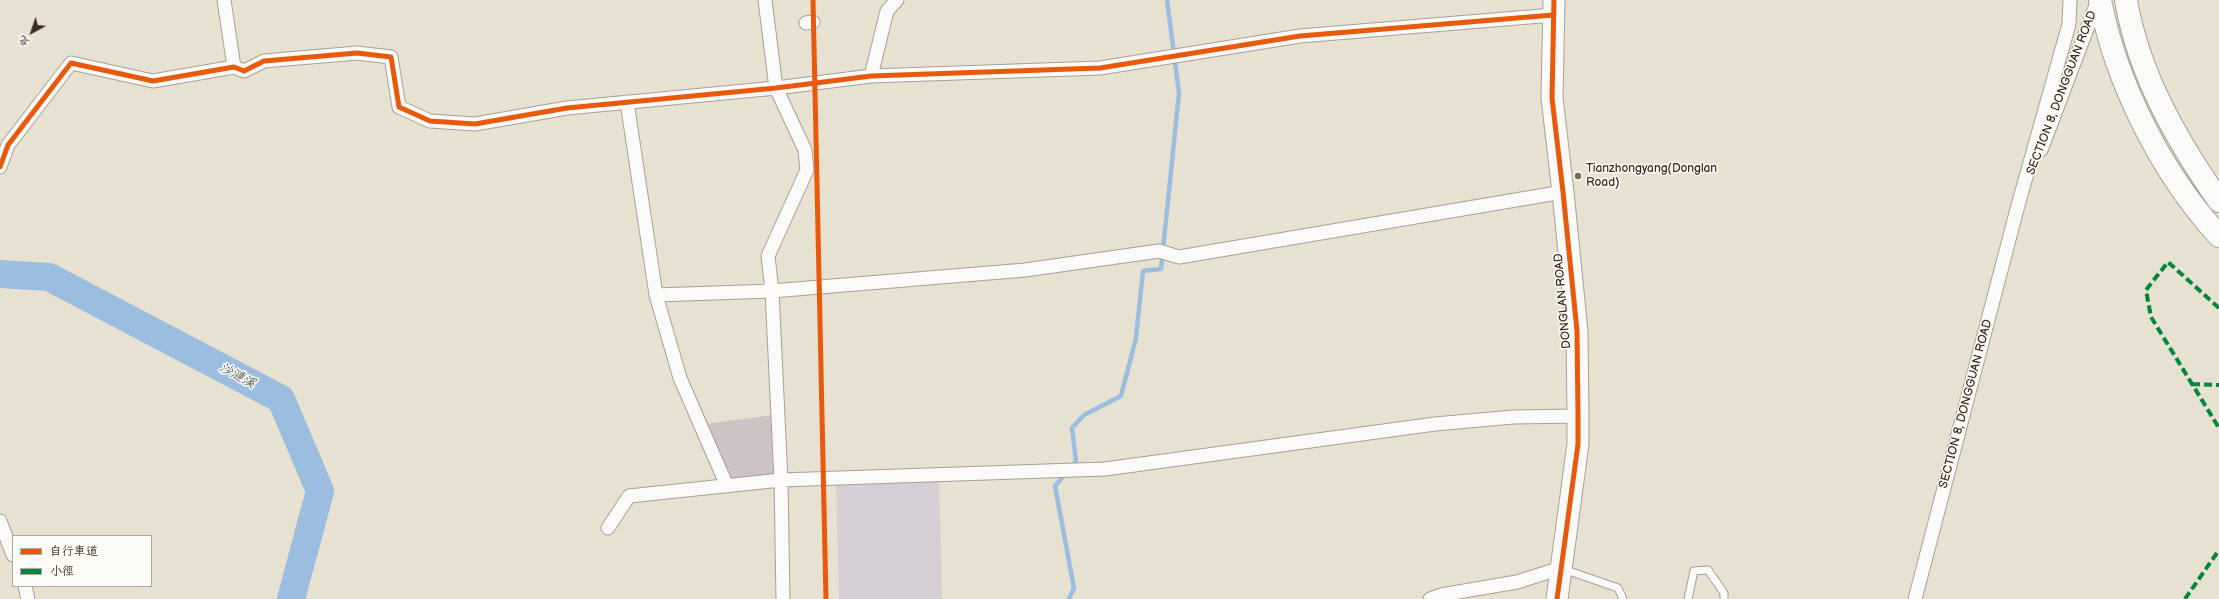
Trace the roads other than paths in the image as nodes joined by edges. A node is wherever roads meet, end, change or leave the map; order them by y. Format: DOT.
graph roads {
  1 [pos="224,0"];
  2 [pos="765,0"];
  3 [pos="897,0"];
  4 [pos="2070,0"];
  5 [pos="2099,0"];
  6 [pos="2126,0"];
  7 [pos="1554,7"];
  8 [pos="234,67"];
  9 [pos="871,76"];
  10 [pos="776,88"];
  11 [pos="627,102"];
  12 [pos="0,166"];
  13 [pos="1564,192"];
  14 [pos="2219,201"];
  15 [pos="2017,209"];
  16 [pos="2219,236"];
  17 [pos="772,291"];
  18 [pos="656,295"];
  19 [pos="1578,416"];
  20 [pos="781,480"];
  21 [pos="727,486"];
  22 [pos="0,521"];
  23 [pos="608,528"];
  24 [pos="12,552"];
  25 [pos="1561,568"];
  26 [pos="25,587"];
  27 [pos="28,599"];
  28 [pos="783,599"];
  29 [pos="1430,599"];
  30 [pos="1557,599"];
  31 [pos="1623,599"];
  32 [pos="1688,599"];
  33 [pos="1724,599"];
  34 [pos="1915,599"];
  1 -- 8 [label="street"];
  2 -- 10 [label="street"];
  3 -- 9 [label="street"];
  4 -- 15 [label="street, SECTION 8, DONGGUAN ROAD"];
  5 -- 15 [label="street, SECTION 8, DONGGUAN ROAD"];
  5 -- 16 [label="highway"];
  6 -- 14 [label="highway"];
  7 -- 9 [label="street"];
  7 -- 13 [label="main road, DONGLAN ROAD"];
  8 -- 11 [label="street"];
  8 -- 12 [label="street"];
  9 -- 10 [label="street"];
  10 -- 11 [label="street"];
  10 -- 17 [label="street"];
  11 -- 18 [label="street"];
  13 -- 17 [label="street"];
  13 -- 19 [label="main road, DONGLAN ROAD"];
  15 -- 34 [label="street, SECTION 8, DONGGUAN ROAD"];
  17 -- 18 [label="street"];
  17 -- 20 [label="street"];
  18 -- 21 [label="street"];
  19 -- 20 [label="street"];
  19 -- 25 [label="main road, DONGLAN ROAD"];
  20 -- 21 [label="street"];
  20 -- 28 [label="street"];
  21 -- 23 [label="street"];
  22 -- 24 [label="street"];
  25 -- 29 [label="street"];
  25 -- 30 [label="main road, DONGLAN ROAD"];
  25 -- 31 [label="lane"];
  26 -- 27 [label="street"];
  32 -- 33 [label="lane"];
}
